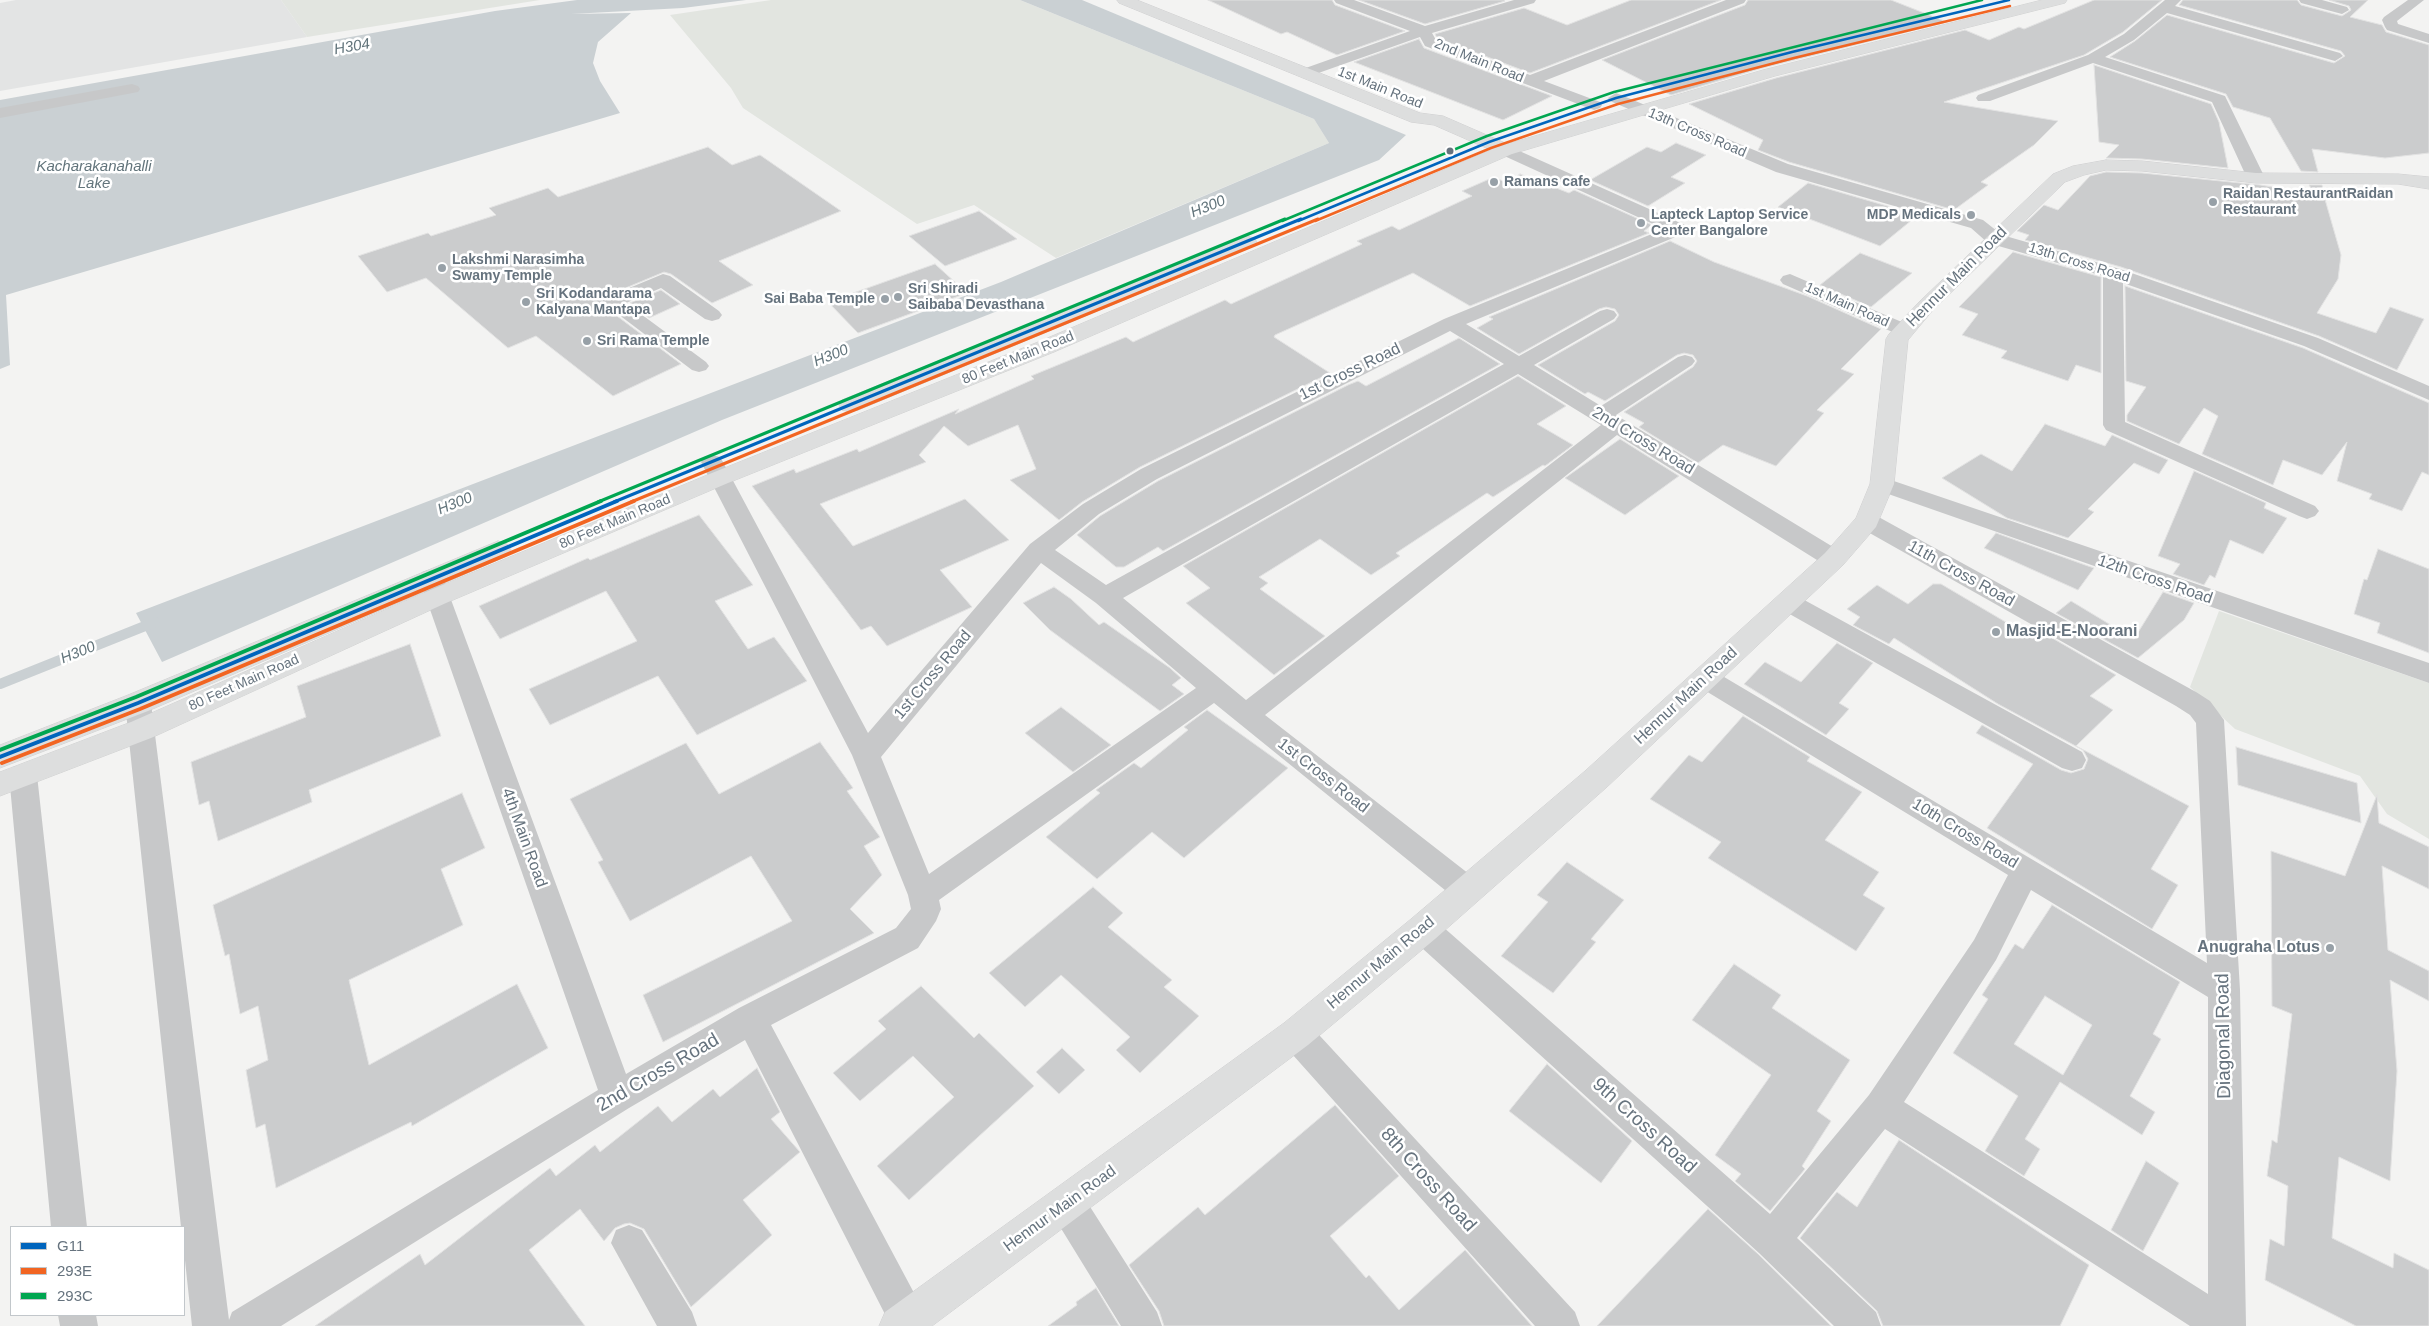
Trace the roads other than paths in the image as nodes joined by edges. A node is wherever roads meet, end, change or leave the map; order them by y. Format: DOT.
graph roads {
  1 [pos="1124,0"];
  2 [pos="1152,0"];
  3 [pos="1341,0"];
  4 [pos="1525,0"];
  5 [pos="1739,0"];
  6 [pos="2009,0"];
  7 [pos="2060,0"];
  8 [pos="2306,0"];
  9 [pos="2416,0"];
  10 [pos="2170,4"];
  11 [pos="2342,10"];
  12 [pos="1424,31"];
  13 [pos="2429,38"];
  14 [pos="2335,56"];
  15 [pos="2093,58"];
  16 [pos="1324,66"];
  17 [pos="1305,73"];
  18 [pos="1530,81"];
  19 [pos="132,89"];
  20 [pos="1616,98"];
  21 [pos="1984,98"];
  22 [pos="1594,105"];
  23 [pos="1642,109"];
  24 [pos="0,113"];
  25 [pos="1437,120"];
  26 [pos="1497,146"];
  27 [pos="2429,163"];
  28 [pos="2429,177"];
  29 [pos="2256,178"];
  30 [pos="2398,179"];
  31 [pos="2429,183"];
  32 [pos="1679,229"];
  33 [pos="1995,239"];
  34 [pos="2113,272"];
  35 [pos="1790,280"];
  36 [pos="1607,315"];
  37 [pos="712,316"];
  38 [pos="1451,323"];
  39 [pos="1904,330"];
  40 [pos="1686,361"];
  41 [pos="699,366"];
  42 [pos="1519,366"];
  43 [pos="2429,393"];
  44 [pos="1609,419"];
  45 [pos="716,470"];
  46 [pos="1882,484"];
  47 [pos="2307,511"];
  48 [pos="1866,521"];
  49 [pos="1039,550"];
  50 [pos="1834,559"];
  51 [pos="434,588"];
  52 [pos="1105,597"];
  53 [pos="1788,602"];
  54 [pos="2429,673"];
  55 [pos="1704,678"];
  56 [pos="1215,689"];
  57 [pos="2186,699"];
  58 [pos="1246,715"];
  59 [pos="139,716"];
  60 [pos="866,755"];
  61 [pos="2072,760"];
  62 [pos="8,772"];
  63 [pos="2026,870"];
  64 [pos="1467,890"];
  65 [pos="923,895"];
  66 [pos="1423,929"];
  67 [pos="2224,990"];
  68 [pos="751,1019"];
  69 [pos="1296,1034"];
  70 [pos="616,1097"];
  71 [pos="1881,1107"];
  72 [pos="1067,1204"];
  73 [pos="69,1226"];
  74 [pos="1772,1240"];
  75 [pos="629,1243"];
  76 [pos="904,1323"];
  77 [pos="210,1326"];
  78 [pos="246,1326"];
  79 [pos="678,1326"];
  80 [pos="1143,1326"];
  81 [pos="1561,1326"];
  82 [pos="1862,1326"];
  83 [pos="2226,1326"];
  1 -- 17 [label="main road"];
  2 -- 16 [label="main road, 1st Main Road"];
  3 -- 12 [label="street, 2nd Main Road"];
  4 -- 12 [label="street"];
  5 -- 18 [label="street"];
  6 -- 20 [label="main road, 80 Feet Main Road"];
  7 -- 23 [label="main road, 80 Feet Main Road"];
  8 -- 11 [label="street"];
  9 -- 13 [label="street"];
  10 -- 14 [label="street"];
  10 -- 15 [label="street"];
  12 -- 16 [label="street"];
  12 -- 18 [label="street, 2nd Main Road"];
  15 -- 21 [label="street"];
  15 -- 29 [label="street"];
  16 -- 17 [label="street"];
  16 -- 25 [label="main road, 1st Main Road"];
  17 -- 25 [label="main road"];
  18 -- 22 [label="street, 2nd Main Road"];
  19 -- 24 [label="street"];
  20 -- 22 [label="main road, 80 Feet Main Road"];
  20 -- 23 [label="street, 13th Cross Road"];
  22 -- 26 [label="main road, 80 Feet Main Road"];
  23 -- 26 [label="main road, 80 Feet Main Road"];
  23 -- 33 [label="street, 13th Cross Road"];
  25 -- 26 [label="main road, 1st Main Road"];
  26 -- 32 [label="street, 1st Main Road"];
  26 -- 45 [label="main road, 80 Feet Main Road"];
  27 -- 30 [label="main road, Hennur Main Road"];
  28 -- 30 [label="main road"];
  29 -- 30 [label="main road, Hennur Main Road"];
  29 -- 33 [label="main road, Hennur Main Road"];
  30 -- 31 [label="main road, Hennur Main Road"];
  32 -- 38 [label="street, 1st Cross Road"];
  33 -- 34 [label="street, 13th Cross Road"];
  33 -- 39 [label="main road, Hennur Main Road"];
  34 -- 43 [label="street, 13th Cross Road"];
  34 -- 47 [label="street"];
  35 -- 39 [label="street, 1st Main Road"];
  36 -- 42 [label="street"];
  37 -- 41 [label="street"];
  38 -- 42 [label="street, 2nd Cross Road"];
  38 -- 49 [label="street, 1st Cross Road"];
  39 -- 46 [label="main road, Hennur Main Road"];
  40 -- 44 [label="street"];
  42 -- 44 [label="street, 2nd Cross Road"];
  42 -- 52 [label="street"];
  44 -- 50 [label="street, 2nd Cross Road"];
  44 -- 58 [label="street"];
  45 -- 51 [label="main road, 80 Feet Main Road"];
  45 -- 60 [label="street, 2nd Cross Road"];
  46 -- 48 [label="main road, Hennur Main Road"];
  46 -- 54 [label="street, 12th Cross Road"];
  48 -- 50 [label="main road, Hennur Main Road"];
  48 -- 57 [label="street, 11th Cross Road"];
  49 -- 52 [label="street, 1st Cross Road"];
  49 -- 60 [label="street, 1st Cross Road"];
  50 -- 53 [label="main road, Hennur Main Road"];
  51 -- 59 [label="main road, 80 Feet Main Road"];
  51 -- 70 [label="street, 4th Main Road"];
  52 -- 56 [label="street, 1st Cross Road"];
  53 -- 55 [label="main road, Hennur Main Road"];
  53 -- 61 [label="street"];
  55 -- 63 [label="street, 10th Cross Road"];
  55 -- 64 [label="main road, Hennur Main Road"];
  56 -- 58 [label="street, 1st Cross Road"];
  56 -- 65 [label="street"];
  57 -- 67 [label="street, Diagonal Road"];
  58 -- 64 [label="street, 1st Cross Road"];
  59 -- 62 [label="main road, 80 Feet Main Road"];
  59 -- 77 [label="street"];
  60 -- 65 [label="street, 2nd Cross Road"];
  62 -- 73 [label="street"];
  63 -- 67 [label="street, 10th Cross Road"];
  63 -- 71 [label="street"];
  64 -- 66 [label="main road, Hennur Main Road"];
  65 -- 68 [label="street, 2nd Cross Road"];
  66 -- 69 [label="main road, Hennur Main Road"];
  66 -- 74 [label="street, 9th Cross Road"];
  67 -- 83 [label="street, Diagonal Road"];
  68 -- 70 [label="street, 2nd Cross Road"];
  68 -- 76 [label="street"];
  69 -- 72 [label="main road, Hennur Main Road"];
  69 -- 81 [label="street, 8th Cross Road"];
  70 -- 78 [label="street, 2nd Cross Road"];
  71 -- 74 [label="street"];
  71 -- 83 [label="street"];
  72 -- 76 [label="main road, Hennur Main Road"];
  72 -- 80 [label="street"];
  74 -- 82 [label="street, 9th Cross Road"];
  75 -- 79 [label="street"];
}
